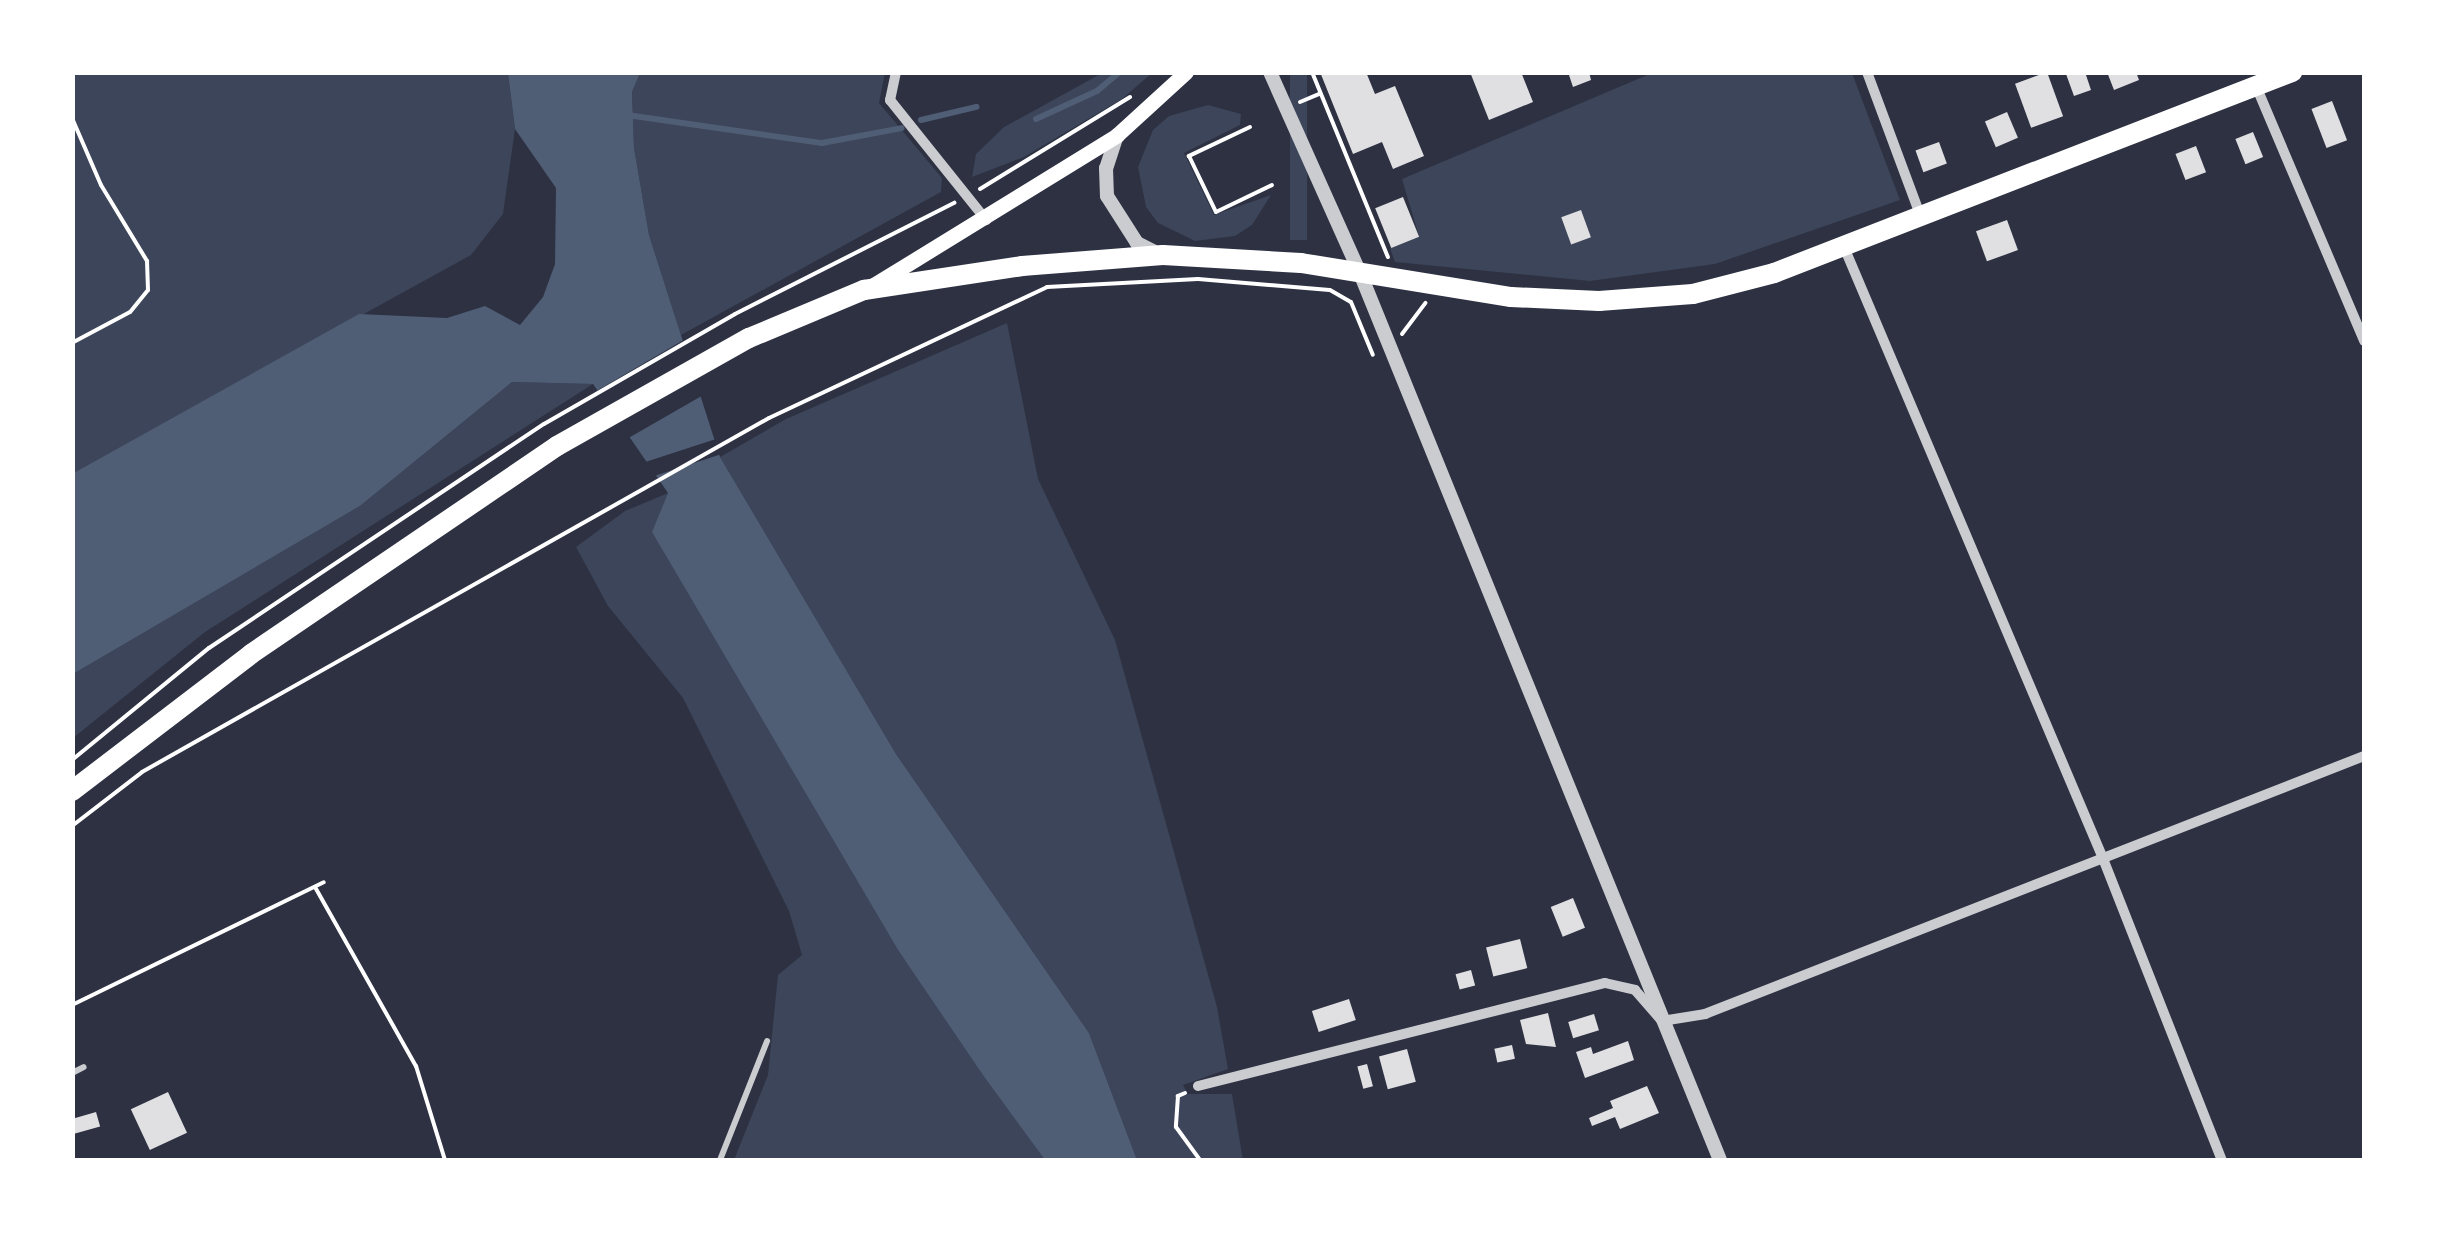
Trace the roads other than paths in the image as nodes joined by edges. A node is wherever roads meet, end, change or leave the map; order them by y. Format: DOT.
graph roads {
  1 [pos="896,72"];
  2 [pos="1186,72"];
  3 [pos="1270,72"];
  4 [pos="1867,72"];
  5 [pos="2292,72"];
  6 [pos="2256,86"];
  7 [pos="1117,135"];
  8 [pos="1921,217"];
  9 [pos="986,220"];
  10 [pos="1844,246"];
  11 [pos="1163,255"];
  12 [pos="1360,273"];
  13 [pos="864,290"];
  14 [pos="2364,341"];
  15 [pos="2364,756"];
  16 [pos="72,791"];
  17 [pos="2102,856"];
  18 [pos="1662,1021"];
  19 [pos="767,1040"];
  20 [pos="84,1067"];
  21 [pos="72,1074"];
  22 [pos="1198,1086"];
  23 [pos="720,1160"];
  24 [pos="1720,1160"];
  25 [pos="2222,1160"];
  1 -- 9 [label="street"];
  2 -- 7 [label="main road"];
  3 -- 12 [label="street"];
  4 -- 8 [label="street"];
  5 -- 6 [label="highway"];
  6 -- 8 [label="highway"];
  6 -- 14 [label="street"];
  7 -- 9 [label="main road"];
  7 -- 11 [label="street"];
  8 -- 10 [label="highway"];
  9 -- 13 [label="main road"];
  10 -- 12 [label="highway"];
  10 -- 17 [label="street"];
  11 -- 12 [label="highway"];
  11 -- 13 [label="highway"];
  12 -- 18 [label="street"];
  13 -- 16 [label="highway"];
  15 -- 17 [label="street"];
  17 -- 18 [label="street"];
  17 -- 25 [label="street"];
  18 -- 22 [label="street"];
  18 -- 24 [label="street"];
  19 -- 23 [label="lane"];
  20 -- 21 [label="lane"];
}
